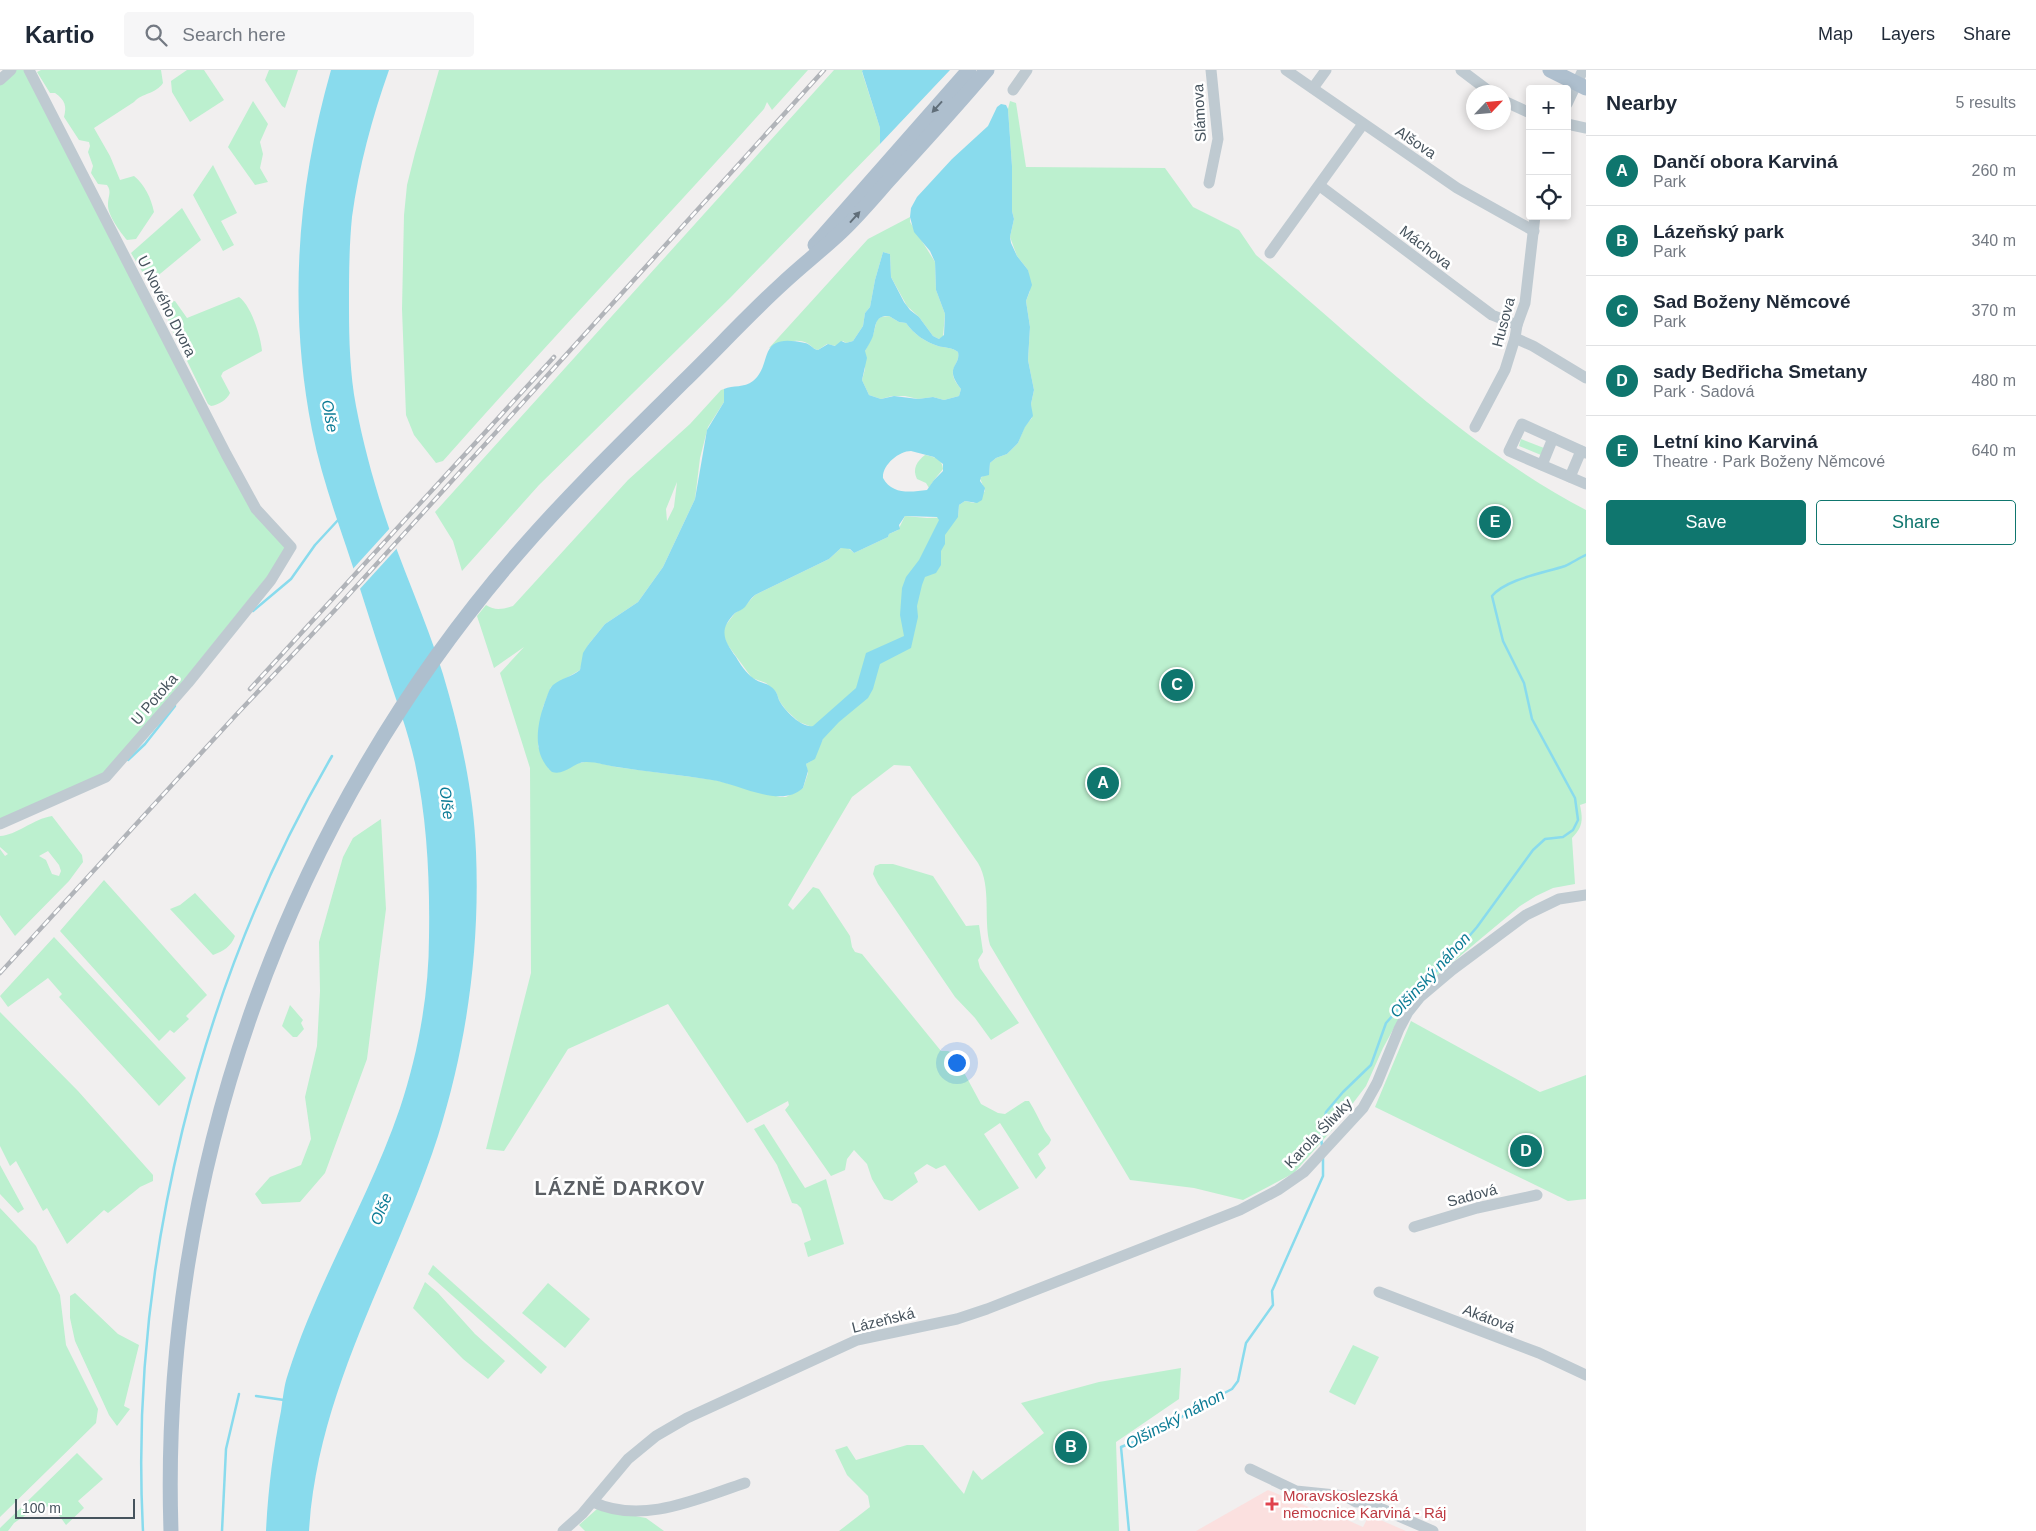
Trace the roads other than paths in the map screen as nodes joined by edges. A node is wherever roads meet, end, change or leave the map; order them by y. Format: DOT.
graph roads {
  1 [pos="11,70"];
  2 [pos="29,70"];
  3 [pos="969,70"];
  4 [pos="987,70"];
  5 [pos="996,70"];
  6 [pos="1027,70"];
  7 [pos="1211,70"];
  8 [pos="1286,70"];
  9 [pos="1326,70"];
  10 [pos="1461,70"];
  11 [pos="1550,70"];
  12 [pos="0,80"];
  13 [pos="1582,81"];
  14 [pos="1481,85"];
  15 [pos="1313,88"];
  16 [pos="1013,90"];
  17 [pos="1571,98"];
  18 [pos="1511,104"];
  19 [pos="1526,111"];
  20 [pos="947,117"];
  21 [pos="1363,124"];
  22 [pos="1571,125"];
  23 [pos="1586,128"];
  24 [pos="1209,183"];
  25 [pos="1320,186"];
  26 [pos="1535,220"];
  27 [pos="1534,231"];
  28 [pos="1270,253"];
  29 [pos="780,286"];
  30 [pos="1517,325"];
  31 [pos="1515,338"];
  32 [pos="1586,378"];
  33 [pos="1475,428"];
  34 [pos="1553,438"];
  35 [pos="1584,452"];
  36 [pos="1542,465"];
  37 [pos="1570,477"];
  38 [pos="1586,484"];
  39 [pos="291,547"];
  40 [pos="0,824"];
  41 [pos="1584,895"];
  42 [pos="1586,908"];
  43 [pos="1537,1195"];
  44 [pos="1249,1206"];
  45 [pos="1414,1227"];
  46 [pos="1379,1292"];
  47 [pos="1586,1375"];
  48 [pos="1250,1469"];
  49 [pos="745,1483"];
  50 [pos="593,1502"];
  51 [pos="171,1531"];
  52 [pos="563,1531"];
  53 [pos="1433,1531"];
  1 -- 12 [label="street"];
  2 -- 39 [label="street, U Nového Dvora"];
  3 -- 29 [label="main road, one-way"];
  4 -- 20 [label="main road"];
  5 -- 20 [label="main road"];
  6 -- 16 [label="street"];
  7 -- 24 [label="street, Slámova"];
  8 -- 15 [label="street, Alšova"];
  9 -- 15 [label="street"];
  10 -- 14 [label="street"];
  11 -- 13 [label="main road"];
  13 -- 17 [label="street"];
  15 -- 21 [label="street, Alšova"];
  18 -- 19 [label="street"];
  29 -- 20 [label="main road, one-way"];
  21 -- 25 [label="street"];
  21 -- 27 [label="street, Alšova"];
  22 -- 23 [label="street"];
  25 -- 28 [label="street"];
  25 -- 30 [label="street, Máchova"];
  26 -- 27 [label="street, Husova"];
  27 -- 30 [label="street, Husova"];
  29 -- 51 [label="main road"];
  30 -- 31 [label="street, Husova"];
  31 -- 32 [label="street"];
  31 -- 33 [label="street, Husova"];
  34 -- 35 [label="street"];
  34 -- 36 [label="street"];
  34 -- 36 [label="street"];
  35 -- 37 [label="street"];
  36 -- 37 [label="street"];
  37 -- 38 [label="street"];
  39 -- 40 [label="street, U Potoka"];
  41 -- 42 [label="street"];
  41 -- 44 [label="street, Karola Śliwky"];
  43 -- 45 [label="street, Sadová"];
  44 -- 50 [label="street, Lázeňská"];
  46 -- 47 [label="street, Akátová"];
  48 -- 53 [label="street"];
  49 -- 50 [label="street"];
  50 -- 52 [label="street, Lázeňská"];
}
